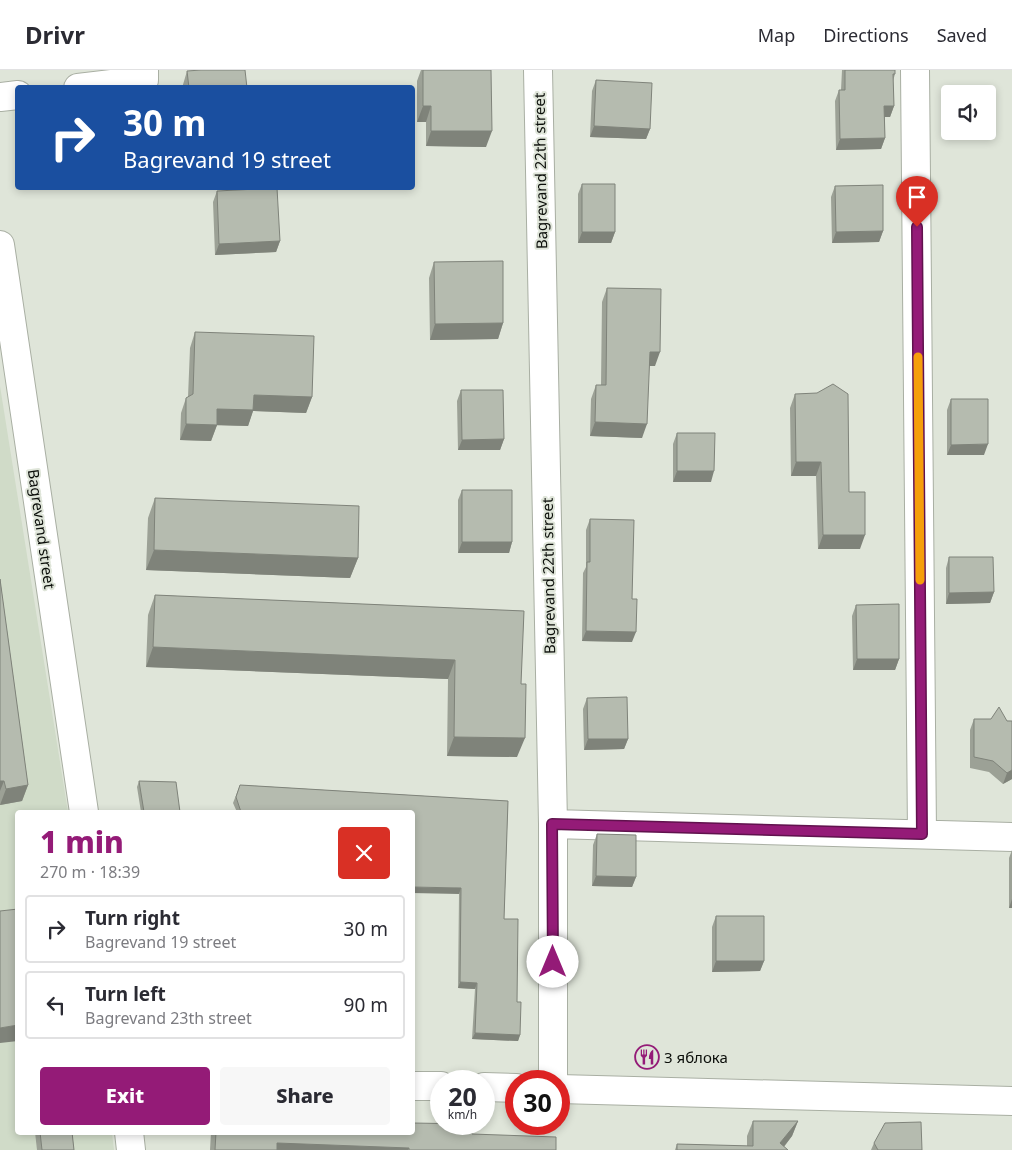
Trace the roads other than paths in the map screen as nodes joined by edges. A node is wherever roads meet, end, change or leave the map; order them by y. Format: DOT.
graph roads {
  1 [pos="144,70"];
  2 [pos="538,70"];
  3 [pos="915,70"];
  4 [pos="103,85"];
  5 [pos="15,95"];
  6 [pos="0,97"];
  7 [pos="0,245"];
  8 [pos="84,810"];
  9 [pos="552,824"];
  10 [pos="922,834"];
  11 [pos="1012,836"];
  12 [pos="553,1070"];
  13 [pos="415,1086"];
  14 [pos="430,1086"];
  15 [pos="570,1089"];
  16 [pos="1012,1101"];
  17 [pos="129,1135"];
  18 [pos="131,1150"];
  1 -- 4 [label="street"];
  2 -- 9 [label="street, Bagrevand 22th street"];
  3 -- 10 [label="street"];
  5 -- 6 [label="street"];
  7 -- 8 [label="street, Bagrevand street"];
  9 -- 10 [label="street"];
  9 -- 12 [label="street, Bagrevand 22th street"];
  10 -- 11 [label="street"];
  13 -- 14 [label="street"];
  15 -- 16 [label="street"];
  17 -- 18 [label="street"];
}
